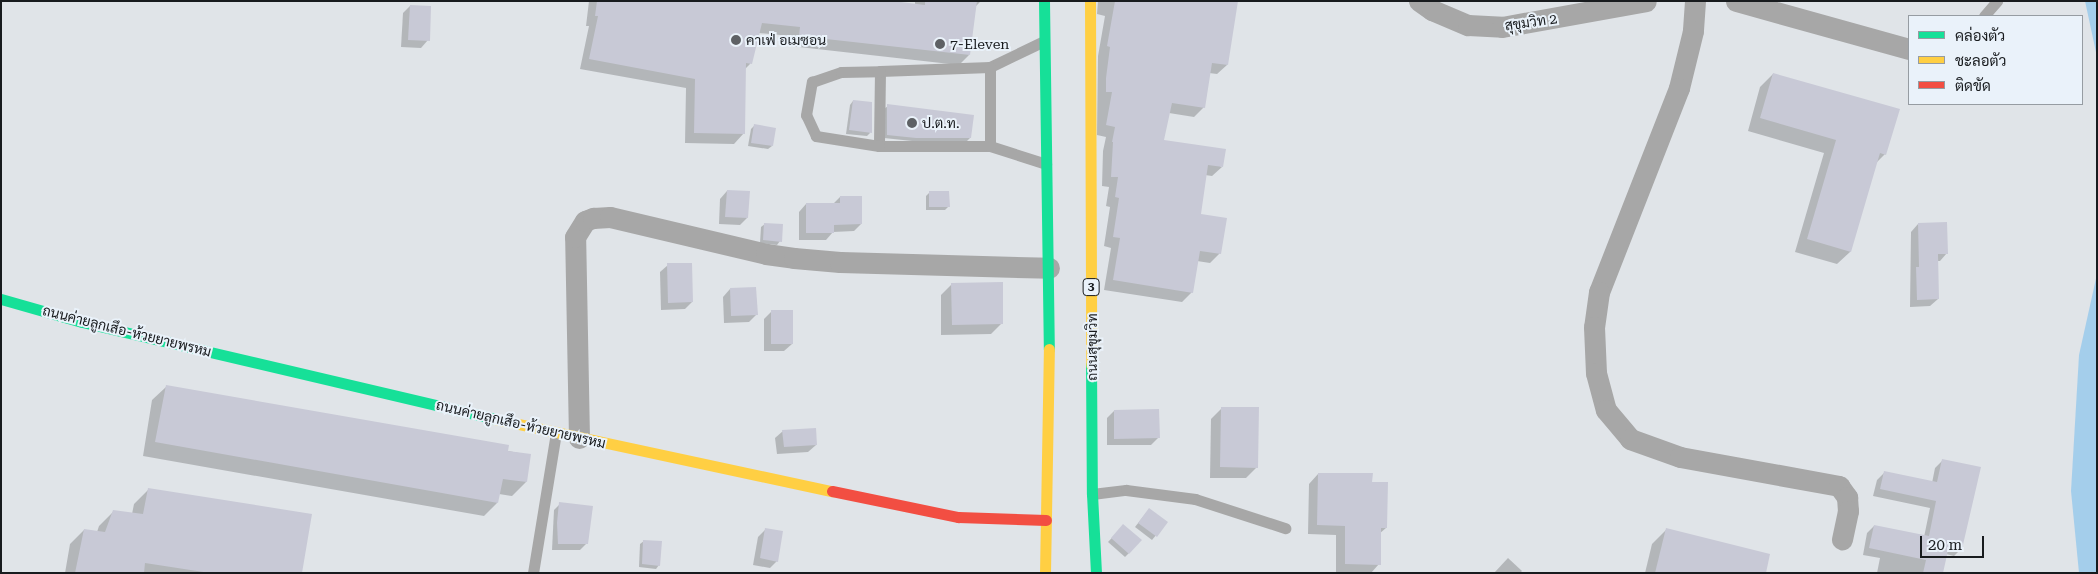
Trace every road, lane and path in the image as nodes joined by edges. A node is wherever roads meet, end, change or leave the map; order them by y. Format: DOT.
graph roads {
  1 [pos="1044,1"];
  2 [pos="1090,1"];
  3 [pos="1419,1"];
  4 [pos="1646,1"];
  5 [pos="1695,1"];
  6 [pos="1736,1"];
  7 [pos="1997,1"];
  8 [pos="1985,15"];
  9 [pos="1044,41"];
  10 [pos="1908,49"];
  11 [pos="990,67"];
  12 [pos="880,70"];
  13 [pos="879,146"];
  14 [pos="990,146"];
  15 [pos="1048,164"];
  16 [pos="1049,268"];
  17 [pos="1,299"];
  18 [pos="556,433"];
  19 [pos="579,438"];
  20 [pos="1092,494"];
  21 [pos="1046,520"];
  22 [pos="1285,528"];
  23 [pos="1842,539"];
  24 [pos="533,573"];
  25 [pos="1045,573"];
  26 [pos="1096,573"];
  1 -- 9 [label="main road"];
  2 -- 20 [label="main road, ถนนสุขุมวิท / 3"];
  3 -- 4 [label="street, สุขุมวิท 2"];
  5 -- 23 [label="street"];
  6 -- 10 [label="street"];
  7 -- 8 [label="lane"];
  9 -- 11 [label="lane"];
  9 -- 15 [label="main road"];
  11 -- 12 [label="lane"];
  11 -- 14 [label="lane"];
  12 -- 13 [label="lane"];
  12 -- 13 [label="lane"];
  13 -- 14 [label="lane"];
  14 -- 15 [label="lane"];
  15 -- 16 [label="main road"];
  16 -- 19 [label="street"];
  16 -- 21 [label="main road"];
  17 -- 18 [label="main road, ถนนค่ายลูกเสึอ-ห้วยยายพรหม"];
  18 -- 19 [label="main road, ถนนค่ายลูกเสึอ-ห้วยยายพรหม"];
  18 -- 24 [label="lane"];
  19 -- 21 [label="main road, ถนนค่ายลูกเสึอ-ห้วยยายพรหม"];
  20 -- 22 [label="lane"];
  20 -- 26 [label="main road, ถนนสุขุมวิท / 3"];
  21 -- 25 [label="main road"];
}
